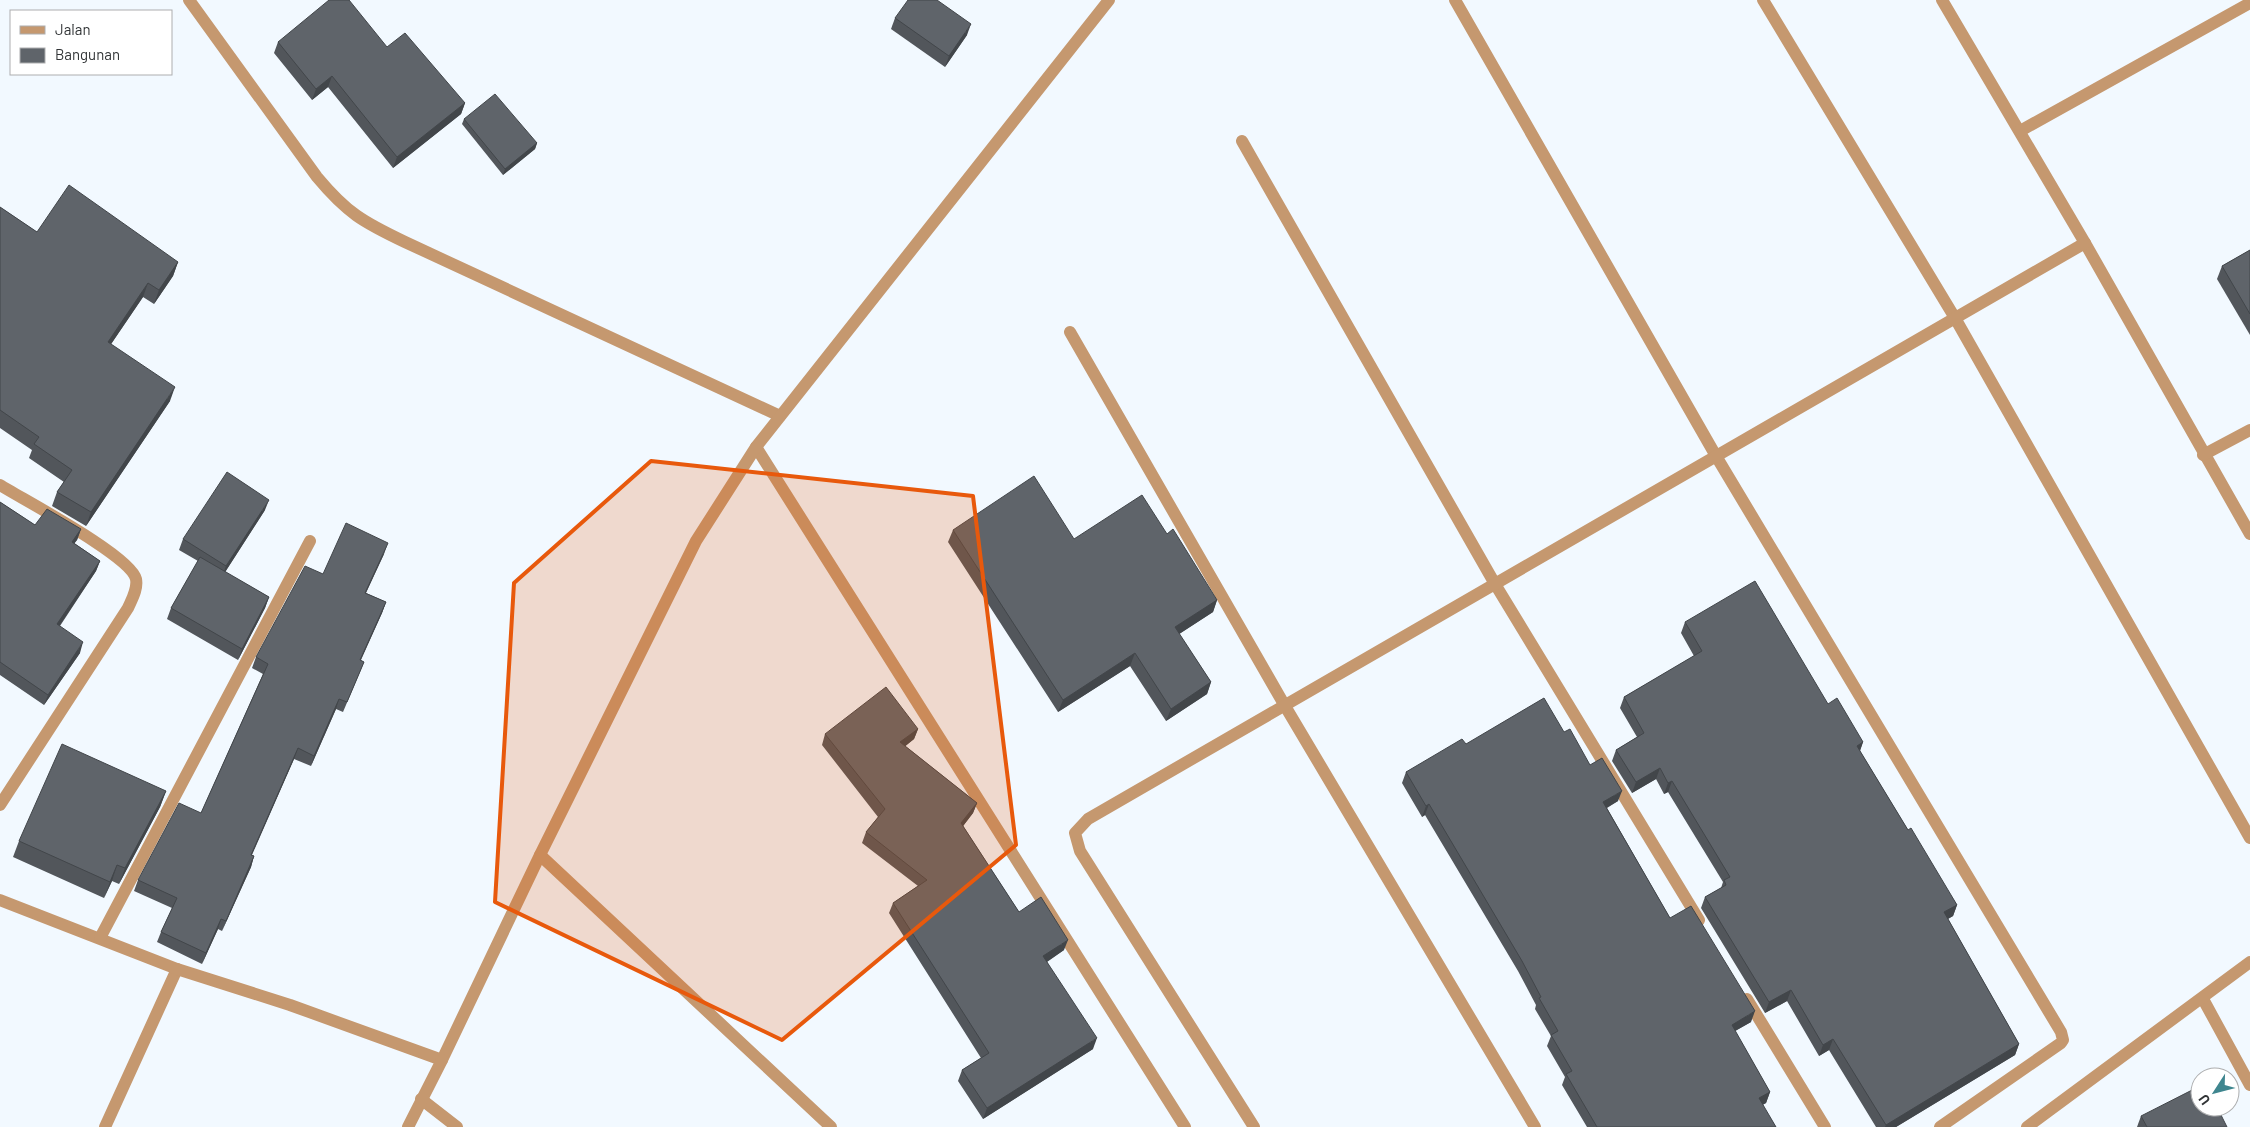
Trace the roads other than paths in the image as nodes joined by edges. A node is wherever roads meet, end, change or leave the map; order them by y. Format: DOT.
graph roads {
  1 [pos="189,0"];
  2 [pos="1109,0"];
  3 [pos="1454,0"];
  4 [pos="1763,0"];
  5 [pos="1942,0"];
  6 [pos="2250,3"];
  7 [pos="2020,131"];
  8 [pos="1242,141"];
  9 [pos="2086,243"];
  10 [pos="1955,318"];
  11 [pos="1070,332"];
  12 [pos="780,416"];
  13 [pos="2250,430"];
  14 [pos="756,447"];
  15 [pos="2203,455"];
  16 [pos="1716,456"];
  17 [pos="0,486"];
  18 [pos="2250,534"];
  19 [pos="310,541"];
  20 [pos="1495,584"];
  21 [pos="1285,706"];
  22 [pos="0,805"];
  23 [pos="2250,838"];
  24 [pos="540,855"];
  25 [pos="0,900"];
  26 [pos="1703,928"];
  27 [pos="100,938"];
  28 [pos="2250,962"];
  29 [pos="177,969"];
  30 [pos="1739,986"];
  31 [pos="2203,999"];
  32 [pos="442,1060"];
  33 [pos="2250,1085"];
  34 [pos="421,1099"];
  35 [pos="105,1127"];
  36 [pos="408,1127"];
  37 [pos="457,1127"];
  38 [pos="831,1127"];
  39 [pos="1185,1127"];
  40 [pos="1254,1127"];
  41 [pos="1535,1127"];
  42 [pos="1825,1127"];
  43 [pos="1940,1127"];
  44 [pos="2028,1127"];
  1 -- 12 [label="street"];
  2 -- 12 [label="street"];
  3 -- 16 [label="street"];
  4 -- 10 [label="street"];
  5 -- 7 [label="street"];
  6 -- 7 [label="street"];
  7 -- 9 [label="street"];
  8 -- 20 [label="street"];
  9 -- 10 [label="street"];
  9 -- 15 [label="street"];
  10 -- 16 [label="street"];
  10 -- 23 [label="street"];
  11 -- 21 [label="street"];
  12 -- 14 [label="street"];
  13 -- 15 [label="street"];
  14 -- 24 [label="street"];
  14 -- 39 [label="street"];
  15 -- 18 [label="street"];
  16 -- 20 [label="street"];
  16 -- 43 [label="street"];
  17 -- 22 [label="street"];
  19 -- 27 [label="street"];
  20 -- 21 [label="street"];
  20 -- 26 [label="street"];
  21 -- 40 [label="street"];
  21 -- 41 [label="street"];
  24 -- 32 [label="street"];
  24 -- 38 [label="street"];
  25 -- 27 [label="street"];
  27 -- 29 [label="street"];
  28 -- 31 [label="street"];
  29 -- 32 [label="street"];
  29 -- 35 [label="street"];
  30 -- 42 [label="street"];
  31 -- 33 [label="street"];
  31 -- 44 [label="street"];
  32 -- 34 [label="street"];
  34 -- 36 [label="street"];
  34 -- 37 [label="street"];
}
